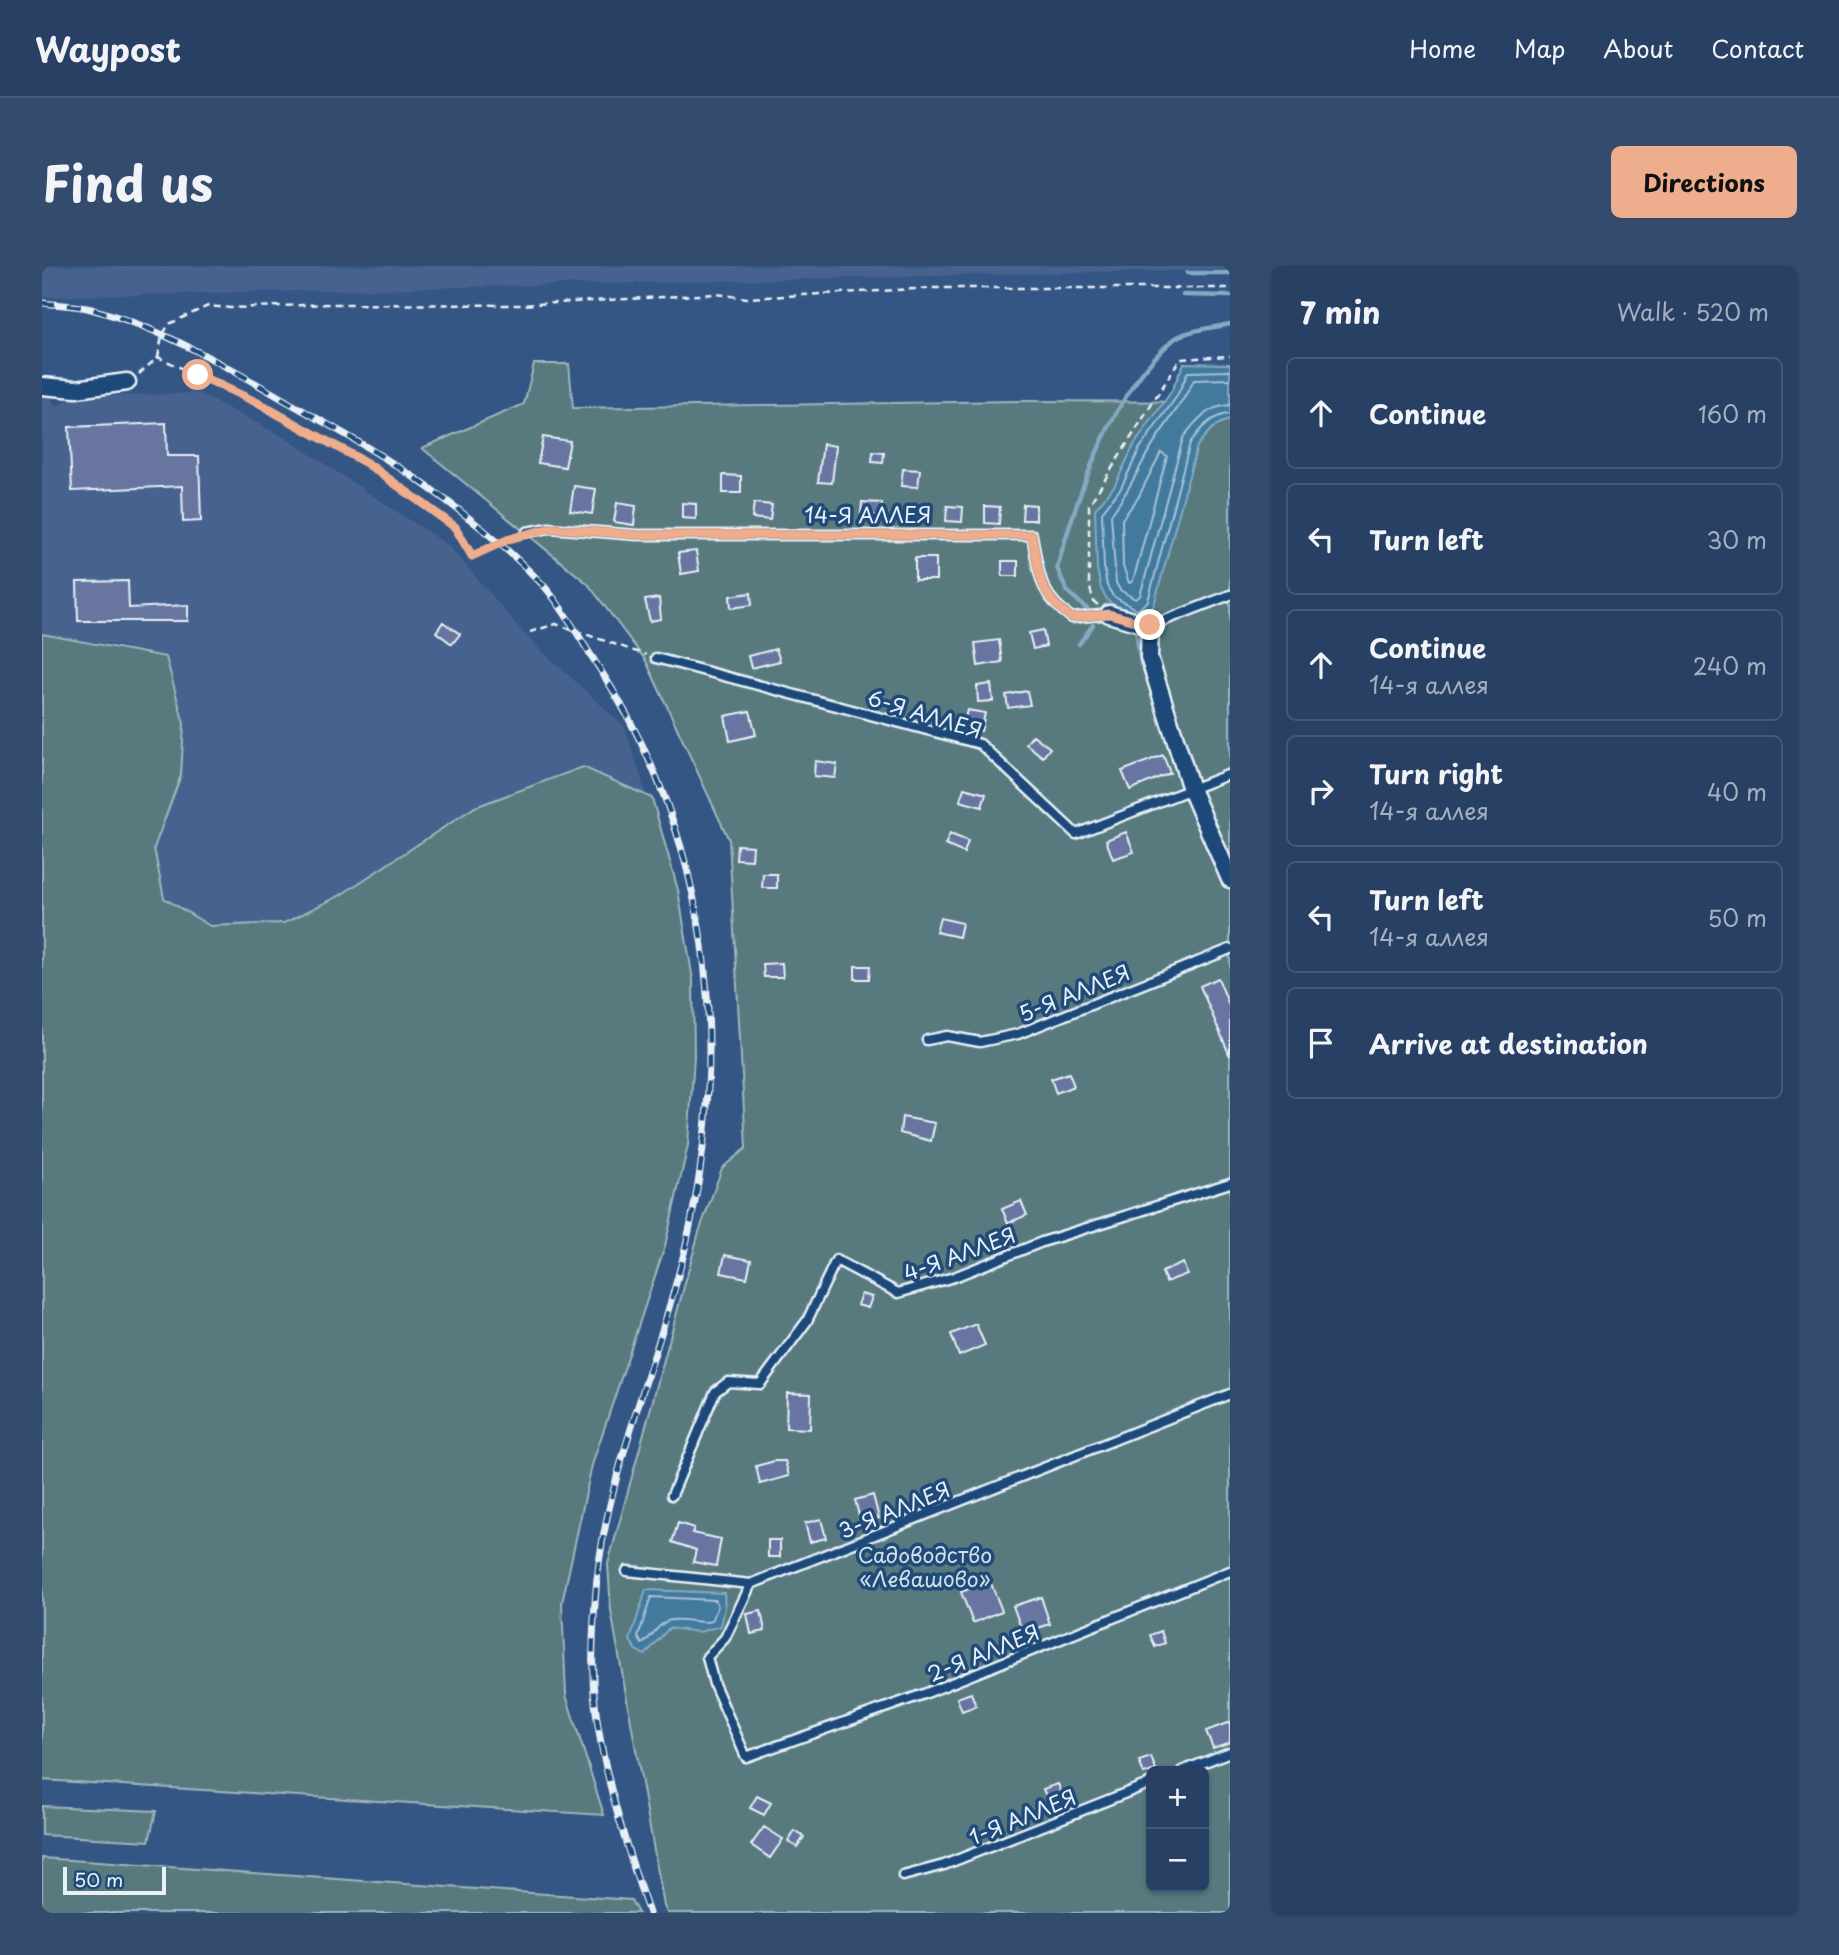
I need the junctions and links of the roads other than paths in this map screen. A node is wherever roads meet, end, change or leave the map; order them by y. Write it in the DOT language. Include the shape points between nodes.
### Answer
graph roads {
  1 [pos="127,382"];
  2 [pos="42,386"];
  3 [pos="527,532"];
  4 [pos="1230,595"];
  5 [pos="1109,614"];
  6 [pos="1150,625"];
  7 [pos="656,658"];
  8 [pos="1230,774"];
  9 [pos="1191,789"];
  10 [pos="1230,879"];
  11 [pos="1230,950"];
  12 [pos="927,1040"];
  13 [pos="1230,1183"];
  14 [pos="1230,1394"];
  15 [pos="671,1495"];
  16 [pos="627,1571"];
  17 [pos="1230,1571"];
  18 [pos="751,1584"];
  19 [pos="1230,1752"];
  20 [pos="1195,1766"];
  21 [pos="1146,1785"];
  22 [pos="903,1876"];
  1 -- 2 [label="street" via="76,389"];
  3 -- 5 [label="lane, 14-Я АЛЛЕЯ" via="550,528 637,535 1032,535 1040,583 1054,606 1072,618"];
  4 -- 6 [label="lane"];
  5 -- 6 [label="street, 14-Я АЛЛЕЯ"];
  6 -- 9 [label="street" via="1149,657"];
  7 -- 9 [label="lane, 6-Я АЛЛЕЯ" via="979,744 1076,834"];
  8 -- 9 [label="lane, 6-Я АЛЛЕЯ"];
  9 -- 10 [label="street"];
  11 -- 12 [label="lane, 5-Я АЛЛЕЯ" via="1018,1034 980,1042 947,1036"];
  13 -- 15 [label="lane, 4-Я АЛЛЕЯ" via="898,1293 836,1260 807,1321 760,1384 728,1382 715,1392"];
  14 -- 18 [label="lane, 3-Я АЛЛЕЯ"];
  16 -- 18 [label="lane"];
  17 -- 18 [label="lane, 2-Я АЛЛЕЯ" via="924,1694 746,1757 707,1657 724,1638"];
  19 -- 20 [label="lane"];
  21 -- 22 [label="lane, 1-Я АЛЛЕЯ" via="944,1866"];
}
